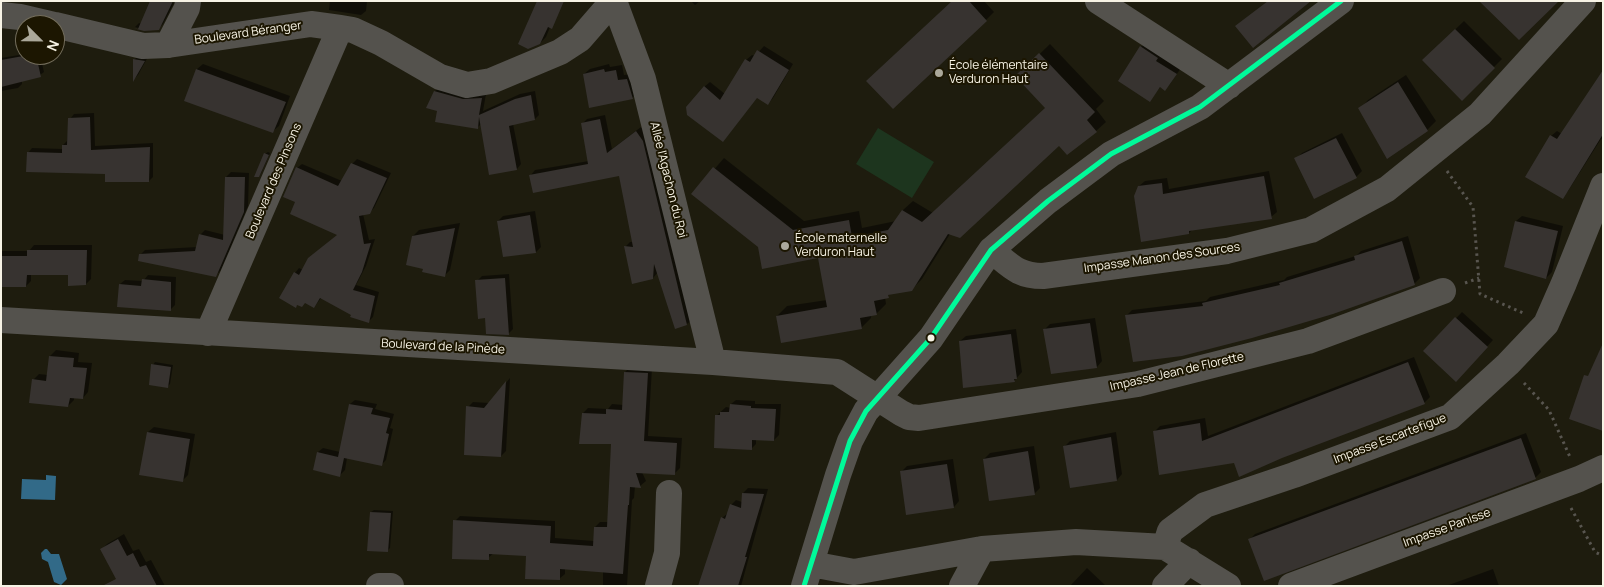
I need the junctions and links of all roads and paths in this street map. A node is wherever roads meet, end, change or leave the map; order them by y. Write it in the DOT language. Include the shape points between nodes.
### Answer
graph roads {
  1 [pos="188,1"];
  2 [pos="613,1"];
  3 [pos="1098,1"];
  4 [pos="1341,1"];
  5 [pos="1583,1"];
  6 [pos="1,15"];
  7 [pos="15,16"];
  8 [pos="65,27"];
  9 [pos="340,28"];
  10 [pos="168,45"];
  11 [pos="1229,86"];
  12 [pos="1433,152"];
  13 [pos="1603,186"];
  14 [pos="992,250"];
  15 [pos="1443,291"];
  16 [pos="1,320"];
  17 [pos="1546,324"];
  18 [pos="208,333"];
  19 [pos="713,362"];
  20 [pos="1508,364"];
  21 [pos="877,398"];
  22 [pos="1562,437"];
  23 [pos="1603,468"];
  24 [pos="1562,485"];
  25 [pos="669,492"];
  26 [pos="1165,547"];
  27 [pos="982,549"];
  28 [pos="1603,556"];
  29 [pos="1189,561"];
  30 [pos="807,575"];
  31 [pos="379,586"];
  32 [pos="391,586"];
  33 [pos="658,586"];
  34 [pos="962,586"];
  35 [pos="1165,586"];
  36 [pos="1228,586"];
  37 [pos="1291,586"];
  1 -- 10 [label="street"];
  2 -- 9 [label="street, Boulevard Béranger" via="580,39 560,52 491,81 467,85 440,77 380,43 353,30"];
  2 -- 19 [label="street, Allée l'Agachon du Roi" via="643,79"];
  3 -- 11 [label="street"];
  4 -- 11 [label="street"];
  5 -- 12 [label="street, Impasse Manon des Sources" via="1480,114"];
  6 -- 7 [label="street, Boulevard Béranger"];
  8 -- 10 [label="street, Boulevard Béranger" via="143,46"];
  9 -- 10 [label="street, Boulevard Béranger" via="311,24"];
  9 -- 18 [label="street, Boulevard des Pinsons"];
  11 -- 14 [label="street" via="1200,107 1110,154 1048,201"];
  12 -- 14 [label="street, Impasse Manon des Sources" via="1387,189 1311,230 1226,251 1036,276 1019,272"];
  12 -- 17 [label="path" via="1474,207 1480,294"];
  13 -- 17 [label="street, Impasse Escartefigue"];
  14 -- 21 [label="street" via="932,338"];
  15 -- 21 [label="street, Impasse Jean de Florette" via="1308,341 1138,384 919,418 909,417"];
  16 -- 18 [label="street, Boulevard de la Pinède"];
  17 -- 20 [label="street, Impasse Escartefigue"];
  18 -- 19 [label="street, Boulevard de la Pinède"];
  19 -- 21 [label="street, Boulevard de la Pinède" via="837,372"];
  20 -- 22 [label="path" via="1549,410"];
  20 -- 26 [label="street, Impasse Escartefigue" via="1450,417 1205,505 1170,531"];
  21 -- 30 [label="street" via="850,441"];
  23 -- 24 [label="street, Impasse Panisse"];
  24 -- 28 [label="path" via="1565,498 1595,552"];
  24 -- 37 [label="street, Impasse Panisse"];
  25 -- 33 [label="street" via="667,553"];
  26 -- 27 [label="street" via="1076,542"];
  26 -- 29 [label="street"];
  27 -- 30 [label="street" via="854,572"];
  27 -- 34 [label="street"];
  29 -- 35 [label="street"];
  29 -- 36 [label="street"];
  31 -- 32 [label="street"];
}
